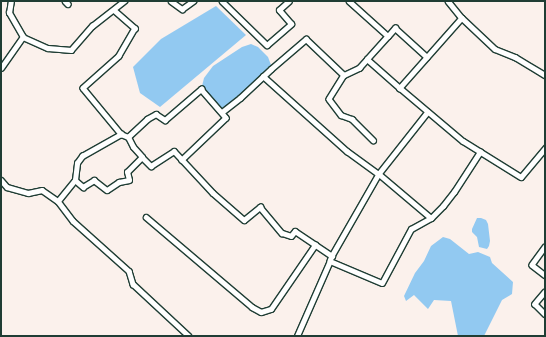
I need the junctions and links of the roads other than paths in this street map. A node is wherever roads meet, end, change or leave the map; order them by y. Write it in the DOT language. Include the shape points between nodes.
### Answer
graph roads {
  1 [pos="11,1"];
  2 [pos="124,1"];
  3 [pos="171,1"];
  4 [pos="193,1"];
  5 [pos="222,1"];
  6 [pos="289,1"];
  7 [pos="349,1"];
  8 [pos="448,1"];
  9 [pos="114,10"];
  10 [pos="462,18"];
  11 [pos="22,36"];
  12 [pos="388,36"];
  13 [pos="427,57"];
  14 [pos="366,59"];
  15 [pos="1,68"];
  16 [pos="545,74"];
  17 [pos="344,75"];
  18 [pos="263,76"];
  19 [pos="400,88"];
  20 [pos="222,112"];
  21 [pos="428,112"];
  22 [pos="120,134"];
  23 [pos="128,137"];
  24 [pos="373,140"];
  25 [pos="545,148"];
  26 [pos="480,152"];
  27 [pos="142,157"];
  28 [pos="182,160"];
  29 [pos="379,174"];
  30 [pos="1,180"];
  31 [pos="75,180"];
  32 [pos="58,201"];
  33 [pos="146,218"];
  34 [pos="431,218"];
  35 [pos="315,245"];
  36 [pos="545,247"];
  37 [pos="332,256"];
  38 [pos="330,261"];
  39 [pos="545,275"];
  40 [pos="545,292"];
  41 [pos="545,314"];
  42 [pos="188,336"];
  43 [pos="297,336"];
  1 -- 11 [label="street" via="9,13"];
  2 -- 9 [label="street"];
  3 -- 4 [label="street" via="182,9"];
  5 -- 6 [label="street" via="267,45 291,24 279,10"];
  7 -- 12 [label="street"];
  8 -- 10 [label="street"];
  9 -- 11 [label="street" via="92,26 71,50 48,48"];
  9 -- 22 [label="street" via="136,28 120,56 83,88"];
  10 -- 13 [label="street"];
  10 -- 16 [label="street" via="496,49"];
  11 -- 15 [label="street"];
  12 -- 13 [label="street" via="395,28"];
  12 -- 14 [label="street"];
  13 -- 19 [label="street"];
  14 -- 17 [label="street" via="359,68"];
  14 -- 19 [label="street"];
  17 -- 18 [label="street" via="306,39"];
  17 -- 24 [label="street" via="329,99 341,115 352,119"];
  18 -- 20 [label="street"];
  18 -- 29 [label="street" via="347,151"];
  19 -- 21 [label="street"];
  20 -- 23 [label="street" via="201,89 165,120 156,114"];
  20 -- 28 [label="street" via="226,118"];
  21 -- 26 [label="street"];
  21 -- 29 [label="street"];
  22 -- 23 [label="street"];
  22 -- 31 [label="street" via="82,156 77,163"];
  23 -- 27 [label="street"];
  25 -- 26 [label="street" via="520,177"];
  26 -- 34 [label="street" via="454,192"];
  27 -- 28 [label="street" via="151,166 174,151"];
  27 -- 31 [label="street" via="127,172 129,180 119,182 107,190 94,180 83,187"];
  28 -- 35 [label="street" via="213,193 244,220 260,207 282,233 291,236 295,231"];
  29 -- 34 [label="street"];
  29 -- 37 [label="street"];
  30 -- 32 [label="street" via="7,187 28,194 42,190"];
  31 -- 32 [label="street"];
  32 -- 42 [label="street" via="73,221 129,271 133,284"];
  33 -- 35 [label="street" via="261,312 270,309"];
  34 -- 38 [label="street" via="411,228 382,283"];
  35 -- 37 [label="street"];
  36 -- 39 [label="street" via="532,265"];
  37 -- 38 [label="street"];
  38 -- 43 [label="street"];
  40 -- 41 [label="street" via="535,304"];
}
